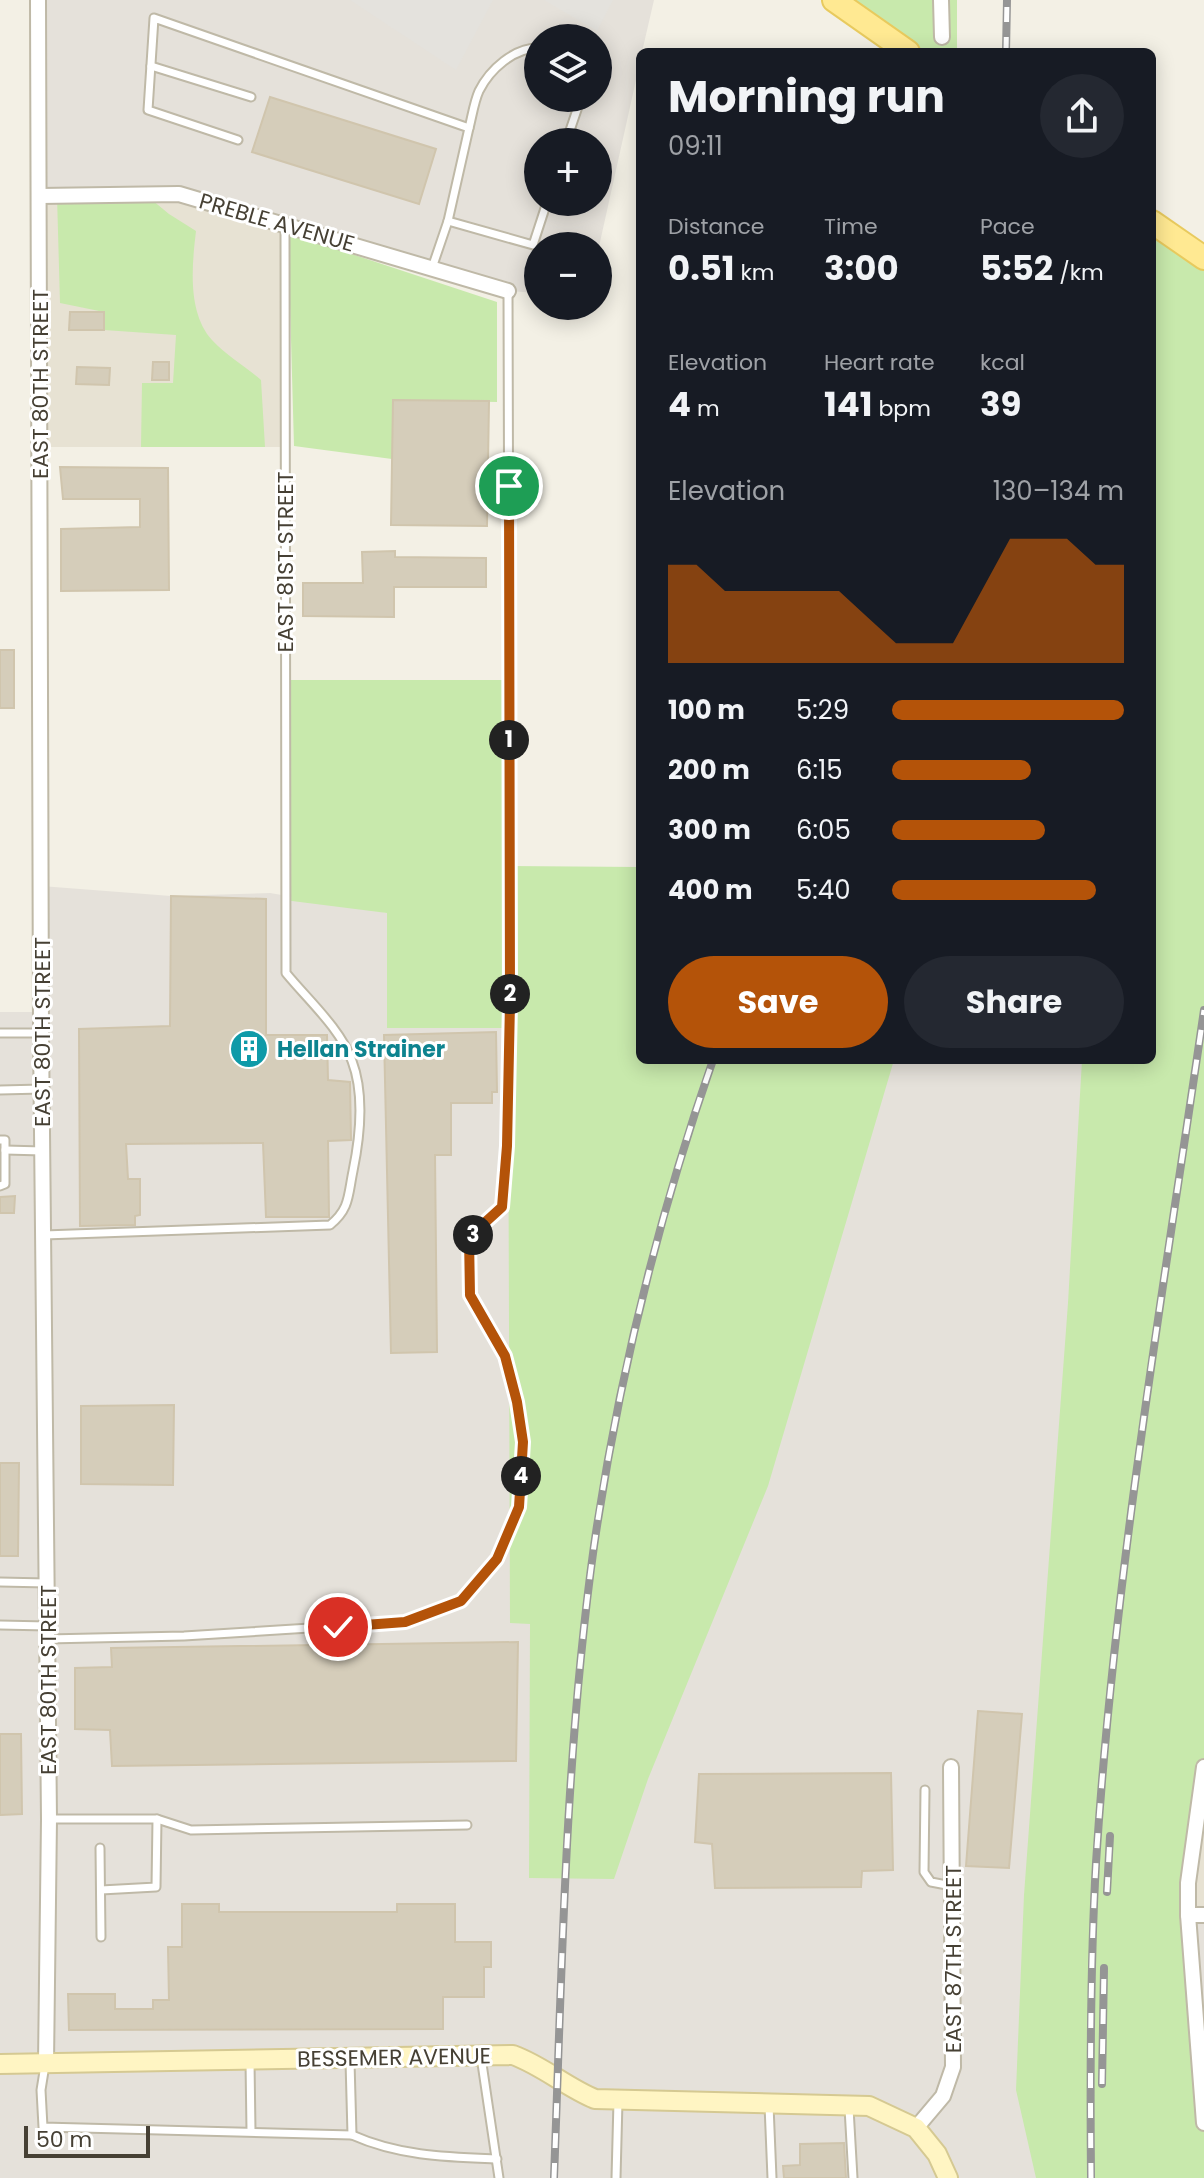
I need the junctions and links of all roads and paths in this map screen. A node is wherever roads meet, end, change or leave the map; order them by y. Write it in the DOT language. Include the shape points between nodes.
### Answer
graph roads {
  1 [pos="38,0"];
  2 [pos="834,0"];
  3 [pos="941,0"];
  4 [pos="942,37"];
  5 [pos="524,48"];
  6 [pos="902,48"];
  7 [pos="151,66"];
  8 [pos="251,97"];
  9 [pos="469,128"];
  10 [pos="238,140"];
  11 [pos="40,196"];
  12 [pos="542,216"];
  13 [pos="448,221"];
  14 [pos="285,224"];
  15 [pos="1156,225"];
  16 [pos="1204,258"];
  17 [pos="432,268"];
  18 [pos="508,291"];
  19 [pos="0,1033"];
  20 [pos="41,1033"];
  21 [pos="42,1089"];
  22 [pos="0,1090"];
  23 [pos="0,1140"];
  24 [pos="5,1150"];
  25 [pos="43,1151"];
  26 [pos="0,1186"];
  27 [pos="44,1235"];
  28 [pos="0,1582"];
  29 [pos="47,1583"];
  30 [pos="0,1625"];
  31 [pos="47,1632"];
  32 [pos="951,1767"];
  33 [pos="1204,1767"];
  34 [pos="925,1790"];
  35 [pos="49,1819"];
  36 [pos="157,1819"];
  37 [pos="467,1825"];
  38 [pos="100,1848"];
  39 [pos="952,1886"];
  40 [pos="101,1890"];
  41 [pos="1188,1915"];
  42 [pos="1204,1915"];
  43 [pos="101,1937"];
  44 [pos="481,2055"];
  45 [pos="349,2057"];
  46 [pos="250,2059"];
  47 [pos="46,2063"];
  48 [pos="0,2064"];
  49 [pos="618,2101"];
  50 [pos="769,2103"];
  51 [pos="849,2104"];
  52 [pos="1204,2123"];
  53 [pos="916,2128"];
  54 [pos="251,2131"];
  55 [pos="352,2135"];
  56 [pos="497,2159"];
  57 [pos="499,2178"];
  58 [pos="616,2178"];
  59 [pos="772,2178"];
  60 [pos="853,2178"];
  61 [pos="948,2178"];
  1 -- 11 [label="street, EAST 80TH STREET"];
  2 -- 6 [label="main road"];
  3 -- 4 [label="street"];
  5 -- 9 [label="lane" via="480,90"];
  7 -- 8 [label="lane"];
  7 -- 9 [label="lane" via="154,18"];
  7 -- 10 [label="lane" via="148,110"];
  9 -- 13 [label="lane"];
  11 -- 14 [label="street, PREBLE AVENUE" via="179,194"];
  11 -- 20 [label="street, EAST 80TH STREET"];
  12 -- 13 [label="lane" via="533,245"];
  13 -- 17 [label="lane"];
  14 -- 17 [label="street, PREBLE AVENUE"];
  14 -- 27 [label="lane, EAST 81ST STREET" via="286,973 331,1026 352,1061 360,1103 358,1147 344,1214 330,1225"];
  15 -- 16 [label="main road"];
  17 -- 18 [label="street, PREBLE AVENUE"];
  18 -- 31 [label="lane" via="507,1146 502,1207 469,1237 470,1295 505,1356 517,1402 523,1442 519,1507 497,1559 461,1601 405,1622 184,1636"];
  19 -- 20 [label="lane"];
  20 -- 21 [label="street, EAST 80TH STREET"];
  21 -- 22 [label="lane"];
  21 -- 25 [label="street, EAST 80TH STREET"];
  23 -- 24 [label="lane" via="5,1140"];
  24 -- 25 [label="lane"];
  24 -- 26 [label="lane" via="5,1184"];
  25 -- 27 [label="street, EAST 80TH STREET"];
  27 -- 29 [label="street, EAST 80TH STREET"];
  28 -- 29 [label="lane"];
  29 -- 31 [label="street, EAST 80TH STREET"];
  30 -- 31 [label="lane"];
  31 -- 35 [label="street, EAST 80TH STREET"];
  32 -- 39 [label="street, EAST 87TH STREET"];
  33 -- 41 [label="street"];
  34 -- 39 [label="lane" via="924,1872 931,1882"];
  35 -- 36 [label="lane"];
  35 -- 47 [label="street, EAST 80TH STREET"];
  36 -- 37 [label="lane" via="191,1830"];
  36 -- 40 [label="lane" via="156,1887"];
  38 -- 40 [label="lane"];
  39 -- 53 [label="street, EAST 87TH STREET" via="953,2067 943,2096"];
  40 -- 43 [label="lane"];
  41 -- 42 [label="street"];
  41 -- 52 [label="street"];
  44 -- 45 [label="street, BESSEMER AVENUE"];
  44 -- 49 [label="street, BESSEMER AVENUE" via="513,2055 580,2093"];
  44 -- 56 [label="lane"];
  45 -- 46 [label="street, BESSEMER AVENUE"];
  45 -- 55 [label="lane"];
  46 -- 47 [label="street, BESSEMER AVENUE"];
  46 -- 54 [label="lane"];
  47 -- 48 [label="street, BESSEMER AVENUE"];
  47 -- 54 [label="lane" via="43,2127"];
  49 -- 50 [label="street, BESSEMER AVENUE"];
  49 -- 58 [label="lane"];
  50 -- 51 [label="street, BESSEMER AVENUE"];
  50 -- 59 [label="lane"];
  51 -- 53 [label="street, BESSEMER AVENUE" via="887,2112"];
  51 -- 60 [label="lane"];
  53 -- 61 [label="street"];
  54 -- 55 [label="lane"];
  55 -- 56 [label="lane" via="421,2156"];
  56 -- 57 [label="lane"];
}
